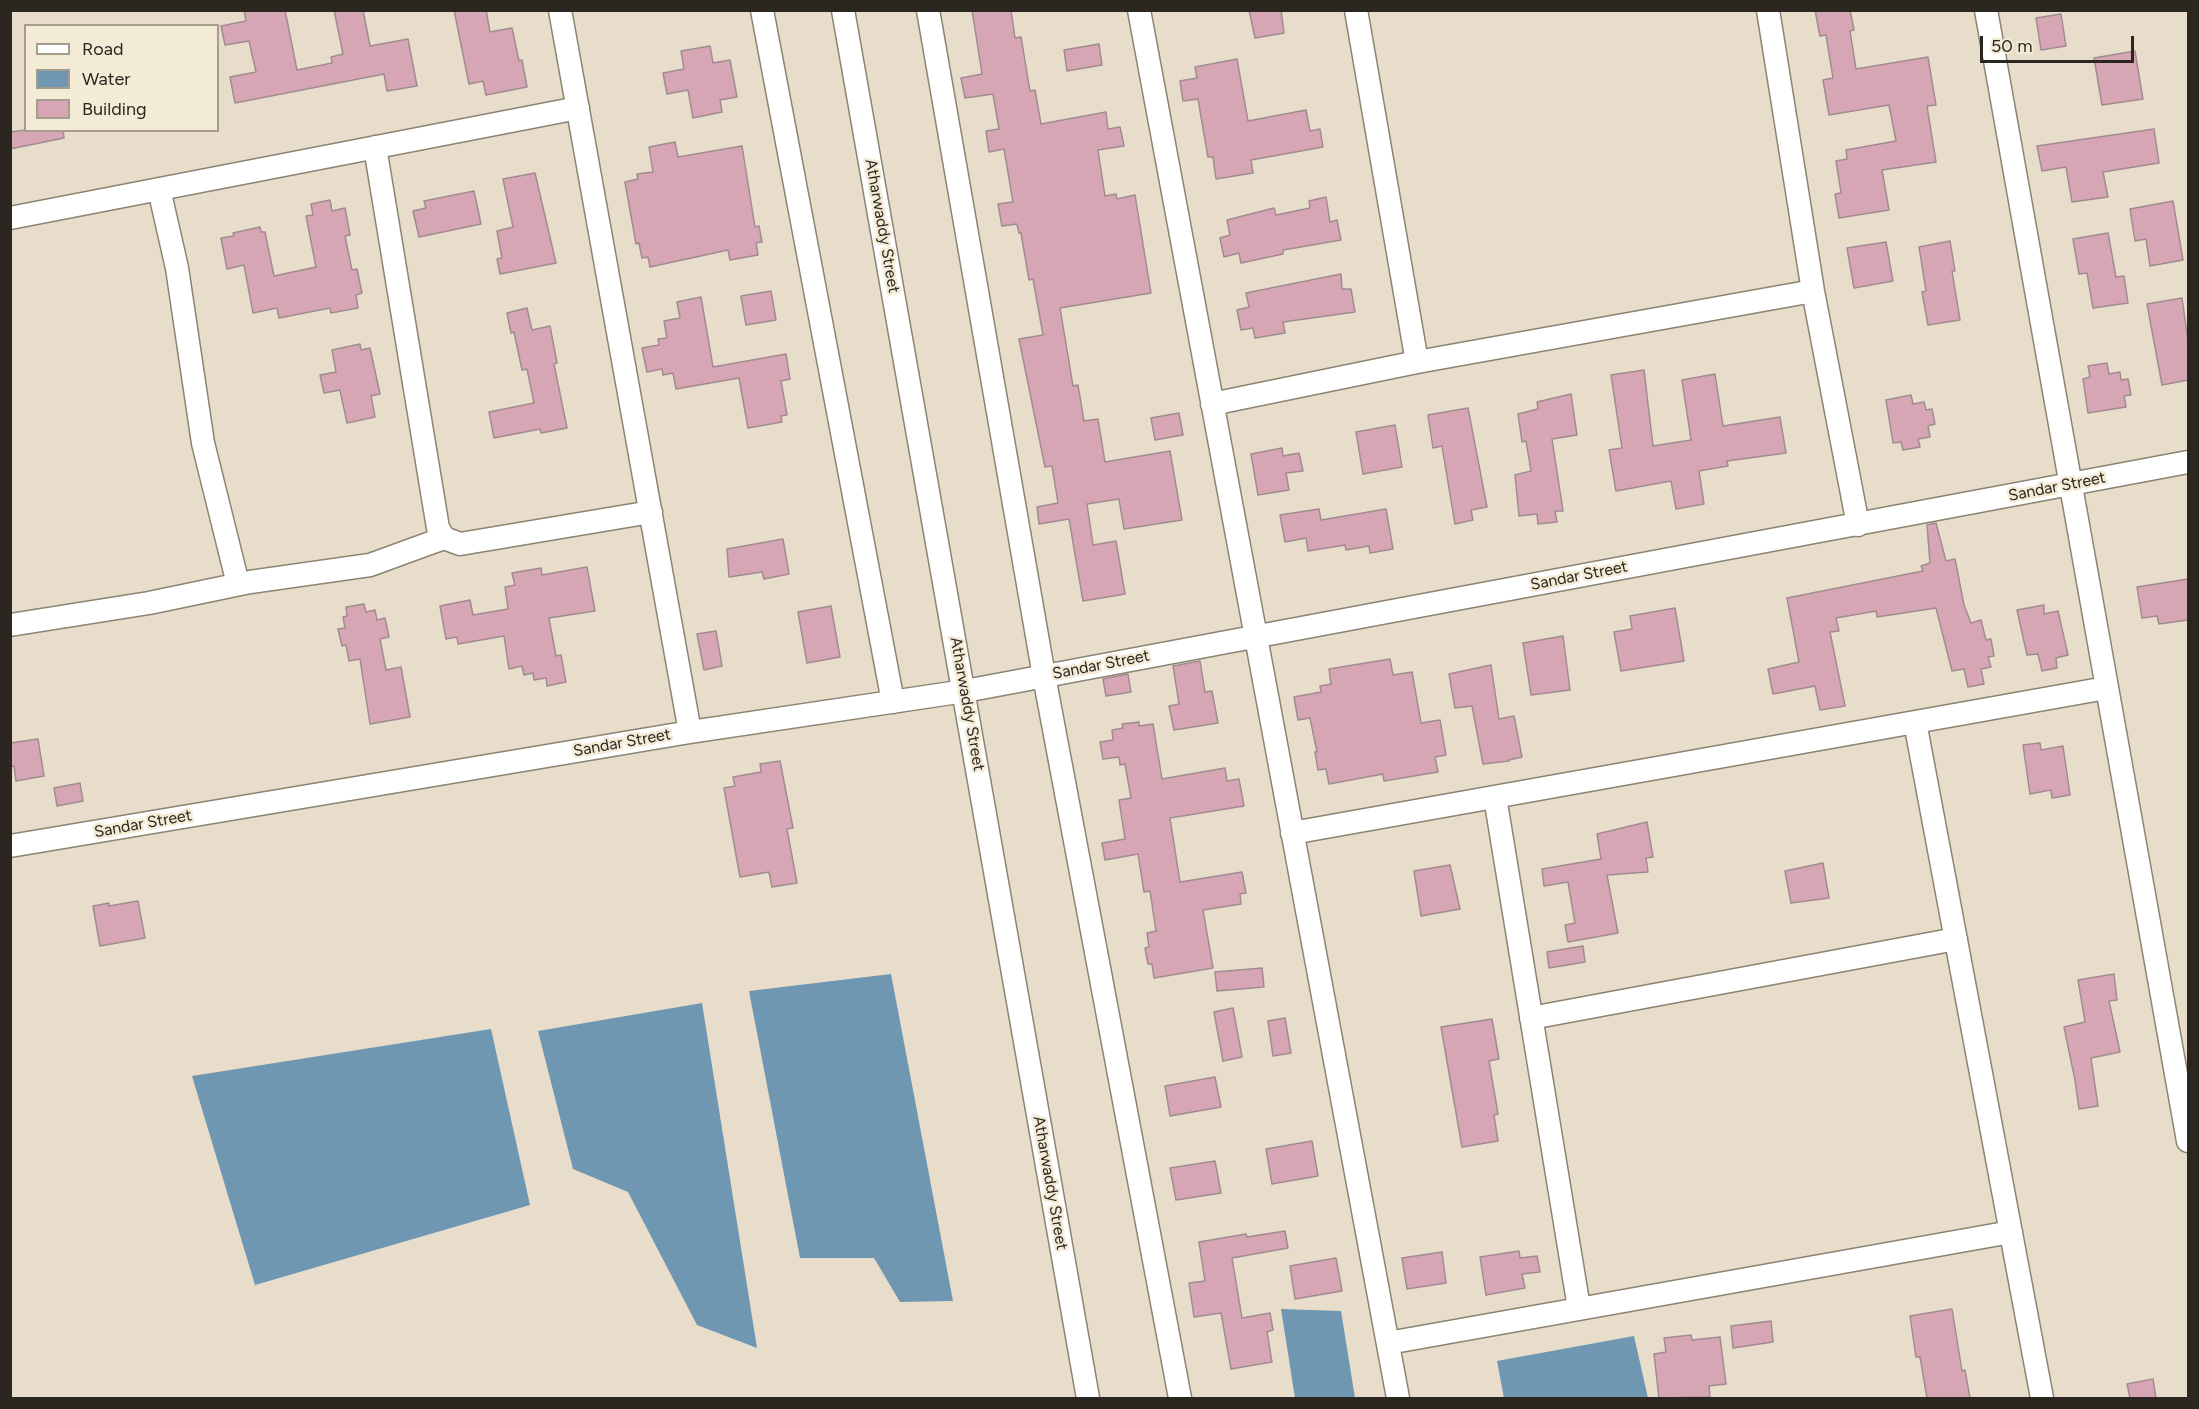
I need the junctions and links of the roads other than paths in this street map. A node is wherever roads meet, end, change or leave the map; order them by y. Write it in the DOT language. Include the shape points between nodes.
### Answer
graph roads {
  1 [pos="560,10"];
  2 [pos="762,10"];
  3 [pos="843,10"];
  4 [pos="928,10"];
  5 [pos="1140,10"];
  6 [pos="1356,10"];
  7 [pos="1768,10"];
  8 [pos="1986,10"];
  9 [pos="578,108"];
  10 [pos="375,147"];
  11 [pos="159,189"];
  12 [pos="10,218"];
  13 [pos="1813,291"];
  14 [pos="1416,362"];
  15 [pos="1212,404"];
  16 [pos="2188,462"];
  17 [pos="2070,485"];
  18 [pos="651,512"];
  19 [pos="1858,525"];
  20 [pos="444,538"];
  21 [pos="238,584"];
  22 [pos="10,625"];
  23 [pos="1256,636"];
  24 [pos="1044,676"];
  25 [pos="2106,688"];
  26 [pos="965,691"];
  27 [pos="893,702"];
  28 [pos="1915,722"];
  29 [pos="690,732"];
  30 [pos="1495,797"];
  31 [pos="1292,832"];
  32 [pos="10,846"];
  33 [pos="1956,939"];
  34 [pos="1531,1018"];
  35 [pos="2188,1142"];
  36 [pos="2011,1233"];
  37 [pos="1578,1308"];
  38 [pos="1388,1343"];
  39 [pos="1088,1398"];
  40 [pos="1180,1398"];
  41 [pos="1398,1398"];
  42 [pos="2042,1398"];
  1 -- 9 [label="street"];
  2 -- 27 [label="street"];
  3 -- 26 [label="street, Atharwaddy Street"];
  4 -- 24 [label="street"];
  5 -- 15 [label="street"];
  6 -- 14 [label="street"];
  7 -- 13 [label="street"];
  8 -- 17 [label="street"];
  9 -- 10 [label="street"];
  9 -- 18 [label="street"];
  10 -- 11 [label="street"];
  10 -- 20 [label="street" via="438,528"];
  11 -- 12 [label="street"];
  11 -- 21 [label="street" via="177,268 203,443"];
  13 -- 14 [label="street"];
  13 -- 19 [label="street"];
  14 -- 15 [label="street"];
  15 -- 23 [label="street"];
  16 -- 17 [label="street, Sandar Street"];
  17 -- 19 [label="street, Sandar Street"];
  17 -- 25 [label="street"];
  18 -- 20 [label="street" via="460,544"];
  18 -- 29 [label="street"];
  19 -- 23 [label="street, Sandar Street"];
  20 -- 21 [label="street" via="370,565"];
  21 -- 22 [label="street"];
  23 -- 24 [label="street, Sandar Street"];
  23 -- 31 [label="street"];
  24 -- 26 [label="street, Sandar Street"];
  24 -- 40 [label="street"];
  25 -- 28 [label="street"];
  25 -- 35 [label="street"];
  26 -- 27 [label="street, Sandar Street"];
  26 -- 39 [label="street, Atharwaddy Street"];
  27 -- 29 [label="street, Sandar Street"];
  28 -- 30 [label="street"];
  28 -- 33 [label="street"];
  29 -- 32 [label="street, Sandar Street"];
  30 -- 31 [label="street"];
  30 -- 34 [label="street"];
  31 -- 38 [label="street"];
  33 -- 34 [label="street"];
  33 -- 36 [label="street"];
  34 -- 37 [label="street"];
  36 -- 37 [label="street"];
  36 -- 42 [label="street"];
  37 -- 38 [label="street"];
  38 -- 41 [label="street"];
}
